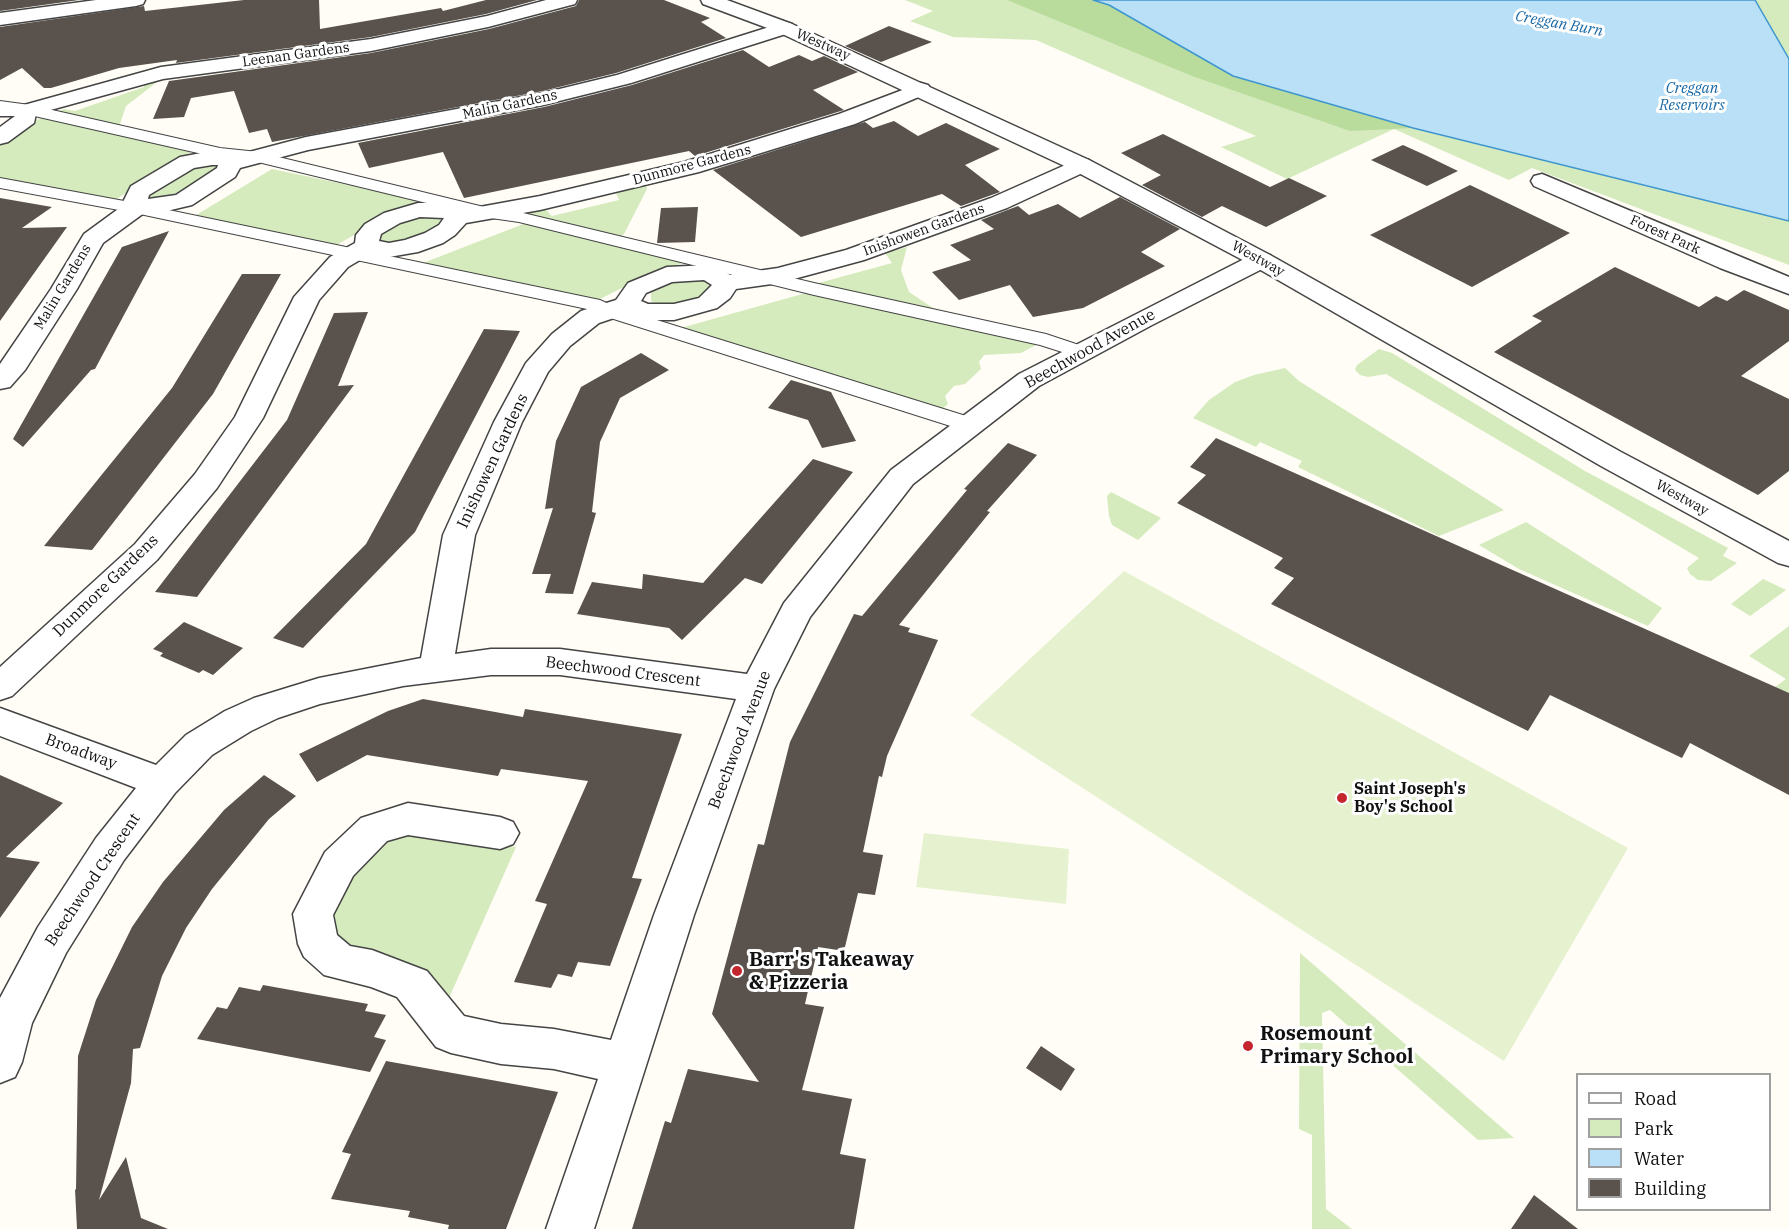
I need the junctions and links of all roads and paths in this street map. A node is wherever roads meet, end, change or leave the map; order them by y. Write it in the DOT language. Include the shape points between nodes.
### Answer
graph roads {
  1 [pos="136,0"];
  2 [pos="568,0"];
  3 [pos="710,0"];
  4 [pos="0,19"];
  5 [pos="785,28"];
  6 [pos="921,89"];
  7 [pos="0,108"];
  8 [pos="28,110"];
  9 [pos="0,137"];
  10 [pos="258,158"];
  11 [pos="230,164"];
  12 [pos="1081,165"];
  13 [pos="1542,181"];
  14 [pos="0,183"];
  15 [pos="137,207"];
  16 [pos="484,212"];
  17 [pos="456,218"];
  18 [pos="359,250"];
  19 [pos="1262,260"];
  20 [pos="767,277"];
  21 [pos="726,283"];
  22 [pos="1789,286"];
  23 [pos="618,308"];
  24 [pos="1081,352"];
  25 [pos="0,381"];
  26 [pos="971,425"];
  27 [pos="1789,555"];
  28 [pos="438,667"];
  29 [pos="0,687"];
  30 [pos="757,689"];
  31 [pos="0,722"];
  32 [pos="162,782"];
  33 [pos="500,833"];
  34 [pos="0,1062"];
  35 [pos="625,1064"];
  36 [pos="570,1229"];
  1 -- 4 [label="street"];
  2 -- 8 [label="street, Leenan Gardens" via="371,45 161,73"];
  3 -- 5 [label="street, Westway"];
  5 -- 6 [label="street, Westway"];
  5 -- 10 [label="street, Malin Gardens" via="624,79 543,99 306,144"];
  6 -- 12 [label="street, Westway"];
  6 -- 16 [label="street, Dunmore Gardens" via="847,119 691,167 540,203"];
  7 -- 8 [label="street, Leenan Gardens"];
  8 -- 9 [label="street" via="26,118"];
  8 -- 10 [label="street"];
  10 -- 11 [label="street, Malin Gardens"];
  10 -- 16 [label="street"];
  11 -- 15 [label="street" via="227,172 184,200 165,206"];
  11 -- 15 [label="street, Malin Gardens" via="212,158 188,162 139,191 135,198"];
  12 -- 19 [label="street, Westway"];
  12 -- 20 [label="street, Inishowen Gardens" via="999,203 929,229 855,255"];
  13 -- 22 [label="street, Forest Park"];
  14 -- 15 [label="street"];
  15 -- 18 [label="street"];
  15 -- 25 [label="street, Malin Gardens" via="93,239 58,299"];
  16 -- 17 [label="street, Dunmore Gardens"];
  16 -- 20 [label="street"];
  17 -- 18 [label="street" via="447,230 409,247"];
  17 -- 18 [label="street, Dunmore Gardens" via="453,213 440,210 418,210 392,218 373,229"];
  18 -- 23 [label="street"];
  18 -- 29 [label="street, Dunmore Gardens" via="339,262 308,297 249,418 206,480 146,552"];
  19 -- 24 [label="street, Beechwood Avenue"];
  19 -- 27 [label="street, Westway"];
  20 -- 21 [label="street, Inishowen Gardens"];
  20 -- 24 [label="street" via="1046,340"];
  21 -- 23 [label="street" via="708,303 674,312"];
  21 -- 23 [label="street, Inishowen Gardens" via="709,272 667,275 637,288"];
  23 -- 26 [label="street"];
  23 -- 28 [label="street, Inishowen Gardens" via="590,317 561,340 536,369 508,422 459,534"];
  24 -- 26 [label="street, Beechwood Avenue" via="1029,380"];
  26 -- 30 [label="street, Beechwood Avenue" via="902,477 796,610"];
  28 -- 30 [label="street, Beechwood Crescent" via="560,662"];
  28 -- 32 [label="street, Beechwood Crescent" via="319,691 266,708 199,745"];
  30 -- 35 [label="street, Beechwood Avenue" via="674,915"];
  31 -- 32 [label="street, Broadway"];
  32 -- 34 [label="street, Beechwood Crescent" via="110,849 51,940 11,1020"];
  33 -- 35 [label="street" via="408,819 374,829 339,864 314,914 318,944 339,962 412,984 451,1033"];
  35 -- 36 [label="street, Beechwood Avenue"];
}
